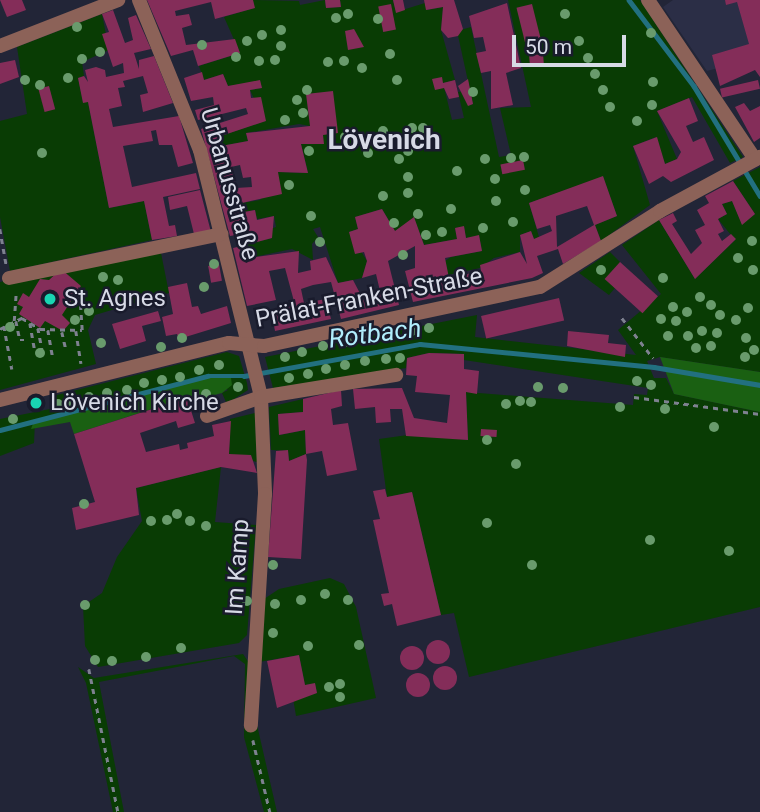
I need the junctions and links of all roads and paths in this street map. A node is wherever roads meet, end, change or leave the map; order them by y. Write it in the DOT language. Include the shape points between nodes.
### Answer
graph roads {
  1 [pos="118,0"];
  2 [pos="139,0"];
  3 [pos="648,0"];
  4 [pos="0,46"];
  5 [pos="750,162"];
  6 [pos="0,229"];
  7 [pos="221,234"];
  8 [pos="14,281"];
  9 [pos="75,295"];
  10 [pos="622,318"];
  11 [pos="15,321"];
  12 [pos="30,323"];
  13 [pos="4,326"];
  14 [pos="38,328"];
  15 [pos="0,330"];
  16 [pos="48,330"];
  17 [pos="76,331"];
  18 [pos="62,332"];
  19 [pos="24,340"];
  20 [pos="248,344"];
  21 [pos="42,349"];
  22 [pos="66,350"];
  23 [pos="35,351"];
  24 [pos="53,358"];
  25 [pos="653,358"];
  26 [pos="83,364"];
  27 [pos="12,369"];
  28 [pos="397,375"];
  29 [pos="634,397"];
  30 [pos="0,400"];
  31 [pos="261,403"];
  32 [pos="760,414"];
  33 [pos="207,416"];
  34 [pos="89,669"];
  35 [pos="251,726"];
  36 [pos="118,812"];
  37 [pos="270,812"];
  1 -- 4 [label="street"];
  2 -- 7 [label="street, Urbanusstraße" via="194,131"];
  3 -- 5 [label="street"];
  5 -- 20 [label="street, Prälat-Franken-Straße" via="540,287 264,346"];
  6 -- 8 [label="path"];
  7 -- 8 [label="street"];
  7 -- 20 [label="street, Urbanusstraße"];
  8 -- 11 [label="path"];
  9 -- 17 [label="path" via="80,298 82,330"];
  10 -- 25 [label="path"];
  11 -- 12 [label="path"];
  11 -- 13 [label="path"];
  11 -- 19 [label="path" via="20,341"];
  12 -- 14 [label="path"];
  12 -- 23 [label="path"];
  13 -- 15 [label="path"];
  13 -- 27 [label="path"];
  14 -- 16 [label="path"];
  14 -- 21 [label="path"];
  16 -- 18 [label="path"];
  16 -- 24 [label="path"];
  17 -- 18 [label="path"];
  17 -- 26 [label="path"];
  18 -- 22 [label="path"];
  20 -- 30 [label="street, Prälat-Franken-Straße" via="229,343"];
  20 -- 31 [label="street, Prälat-Franken-Straße"];
  28 -- 31 [label="street"];
  29 -- 32 [label="path"];
  31 -- 33 [label="street"];
  31 -- 35 [label="street, Im Kamp" via="265,494"];
  34 -- 36 [label="path"];
  35 -- 37 [label="path"];
}
